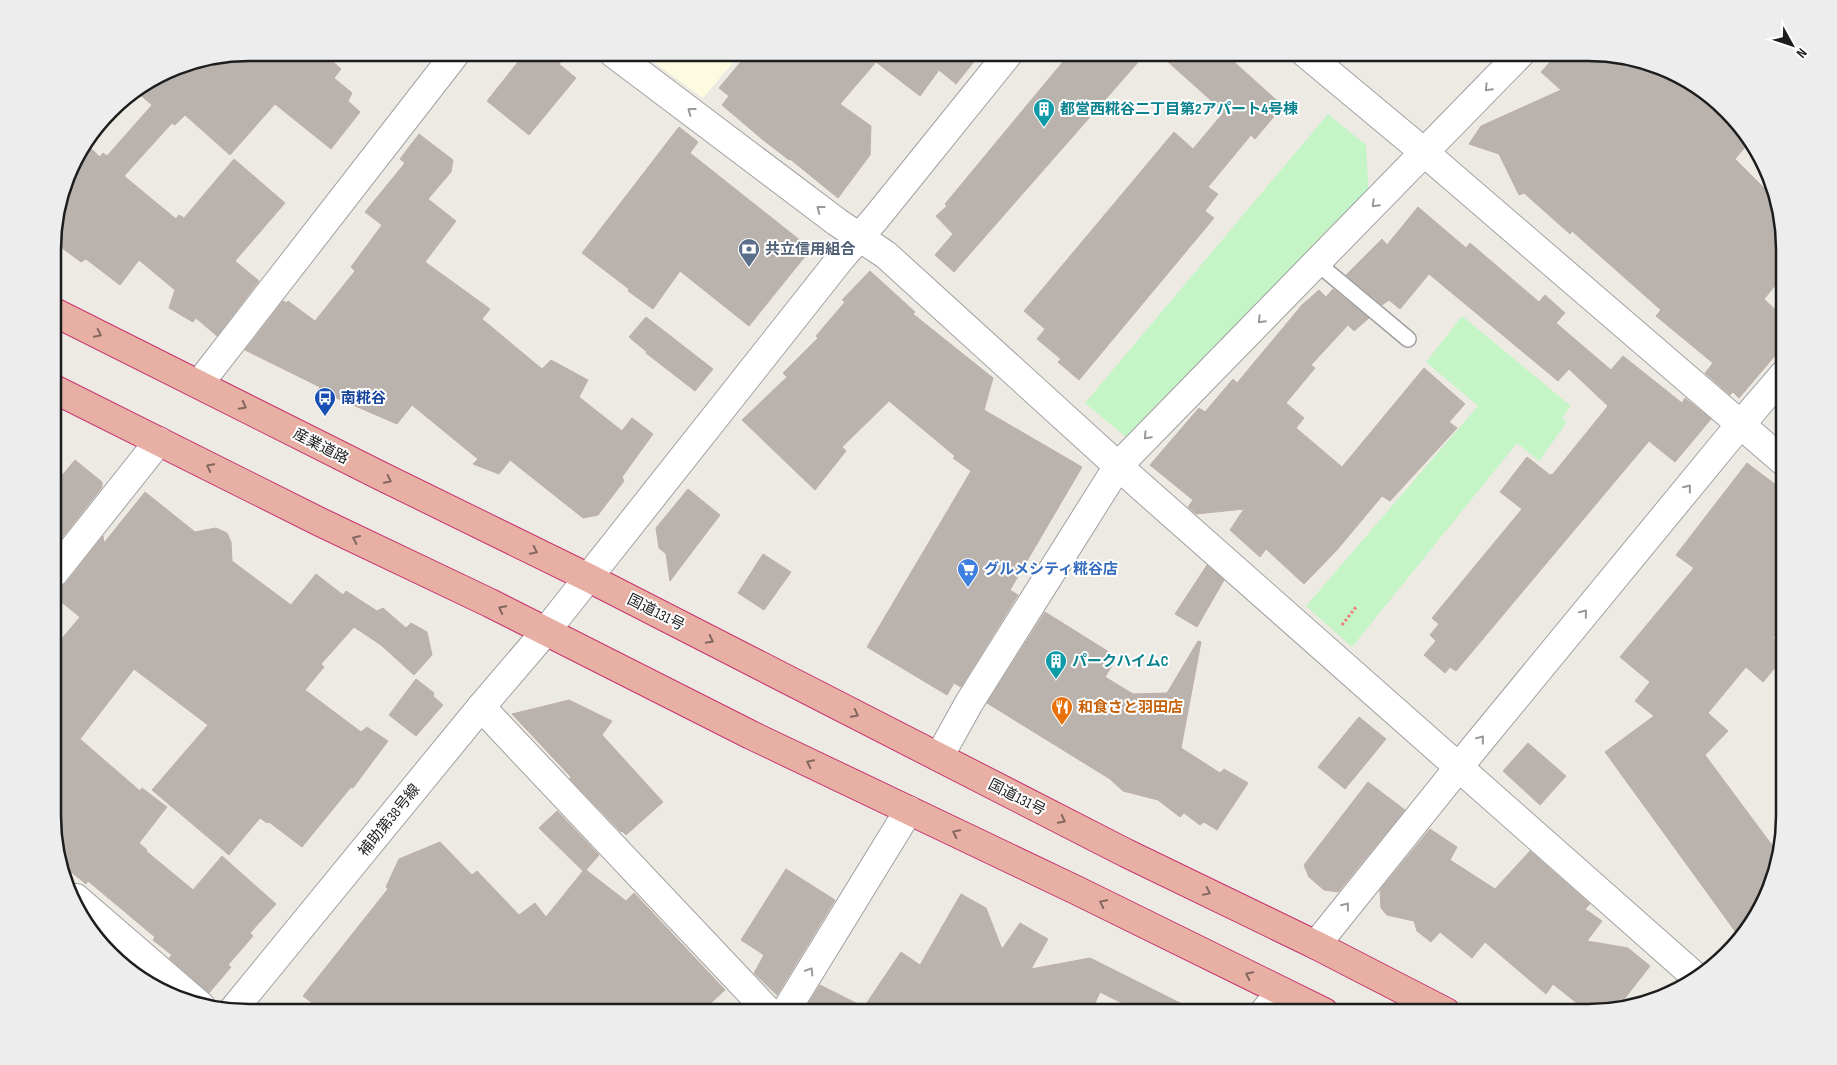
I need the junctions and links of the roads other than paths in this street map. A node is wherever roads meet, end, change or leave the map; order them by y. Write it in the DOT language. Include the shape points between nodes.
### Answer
graph roads {
  1 [pos="449,61"];
  2 [pos="625,61"];
  3 [pos="1002,61"];
  4 [pos="1316,61"];
  5 [pos="1512,61"];
  6 [pos="1425,153"];
  7 [pos="860,237"];
  8 [pos="1317,263"];
  9 [pos="61,315"];
  10 [pos="1408,339"];
  11 [pos="1776,383"];
  12 [pos="199,384"];
  13 [pos="61,392"];
  14 [pos="1740,425"];
  15 [pos="160,441"];
  16 [pos="1776,455"];
  17 [pos="1118,466"];
  18 [pos="61,564"];
  19 [pos="589,578"];
  20 [pos="546,631"];
  21 [pos="481,707"];
  22 [pos="939,757"];
  23 [pos="1458,768"];
  24 [pos="909,810"];
  25 [pos="84,905"];
  26 [pos="1316,945"];
  27 [pos="1691,973"];
  28 [pos="1281,991"];
  29 [pos="185,992"];
  30 [pos="239,1003"];
  31 [pos="761,1004"];
  32 [pos="790,1004"];
  33 [pos="1270,1004"];
  34 [pos="1308,1004"];
  35 [pos="1430,1004"];
  1 -- 12 [label="street"];
  7 -- 2 [label="street, one-way"];
  3 -- 7 [label="street, 補助第38号線"];
  4 -- 6 [label="street"];
  5 -- 6 [label="street, one-way"];
  6 -- 8 [label="street, one-way"];
  6 -- 14 [label="street"];
  7 -- 17 [label="street" via="886,255"];
  7 -- 19 [label="street, 補助第38号線"];
  8 -- 10 [label="lane"];
  8 -- 17 [label="street, one-way"];
  9 -- 12 [label="highway, 産業道路, one-way"];
  11 -- 14 [label="street"];
  12 -- 19 [label="highway, 産業道路, one-way"];
  13 -- 15 [label="highway"];
  14 -- 16 [label="street"];
  23 -- 14 [label="street, one-way"];
  15 -- 18 [label="street"];
  20 -- 15 [label="highway, one-way"];
  17 -- 22 [label="street" via="969,703"];
  17 -- 23 [label="street"];
  19 -- 20 [label="street, 補助第38号線"];
  19 -- 22 [label="highway, 国道131号, one-way"];
  20 -- 21 [label="street, 補助第38号線"];
  24 -- 20 [label="highway, one-way" via="751,735"];
  21 -- 30 [label="street, 補助第38号線"];
  21 -- 31 [label="street"];
  22 -- 26 [label="highway, 国道131号, one-way"];
  26 -- 23 [label="street, one-way"];
  23 -- 27 [label="street"];
  28 -- 24 [label="highway, one-way"];
  32 -- 24 [label="street, one-way"];
  25 -- 29 [label="street"];
  26 -- 35 [label="highway, 国道131号"];
  28 -- 33 [label="street"];
  28 -- 34 [label="highway"];
}
